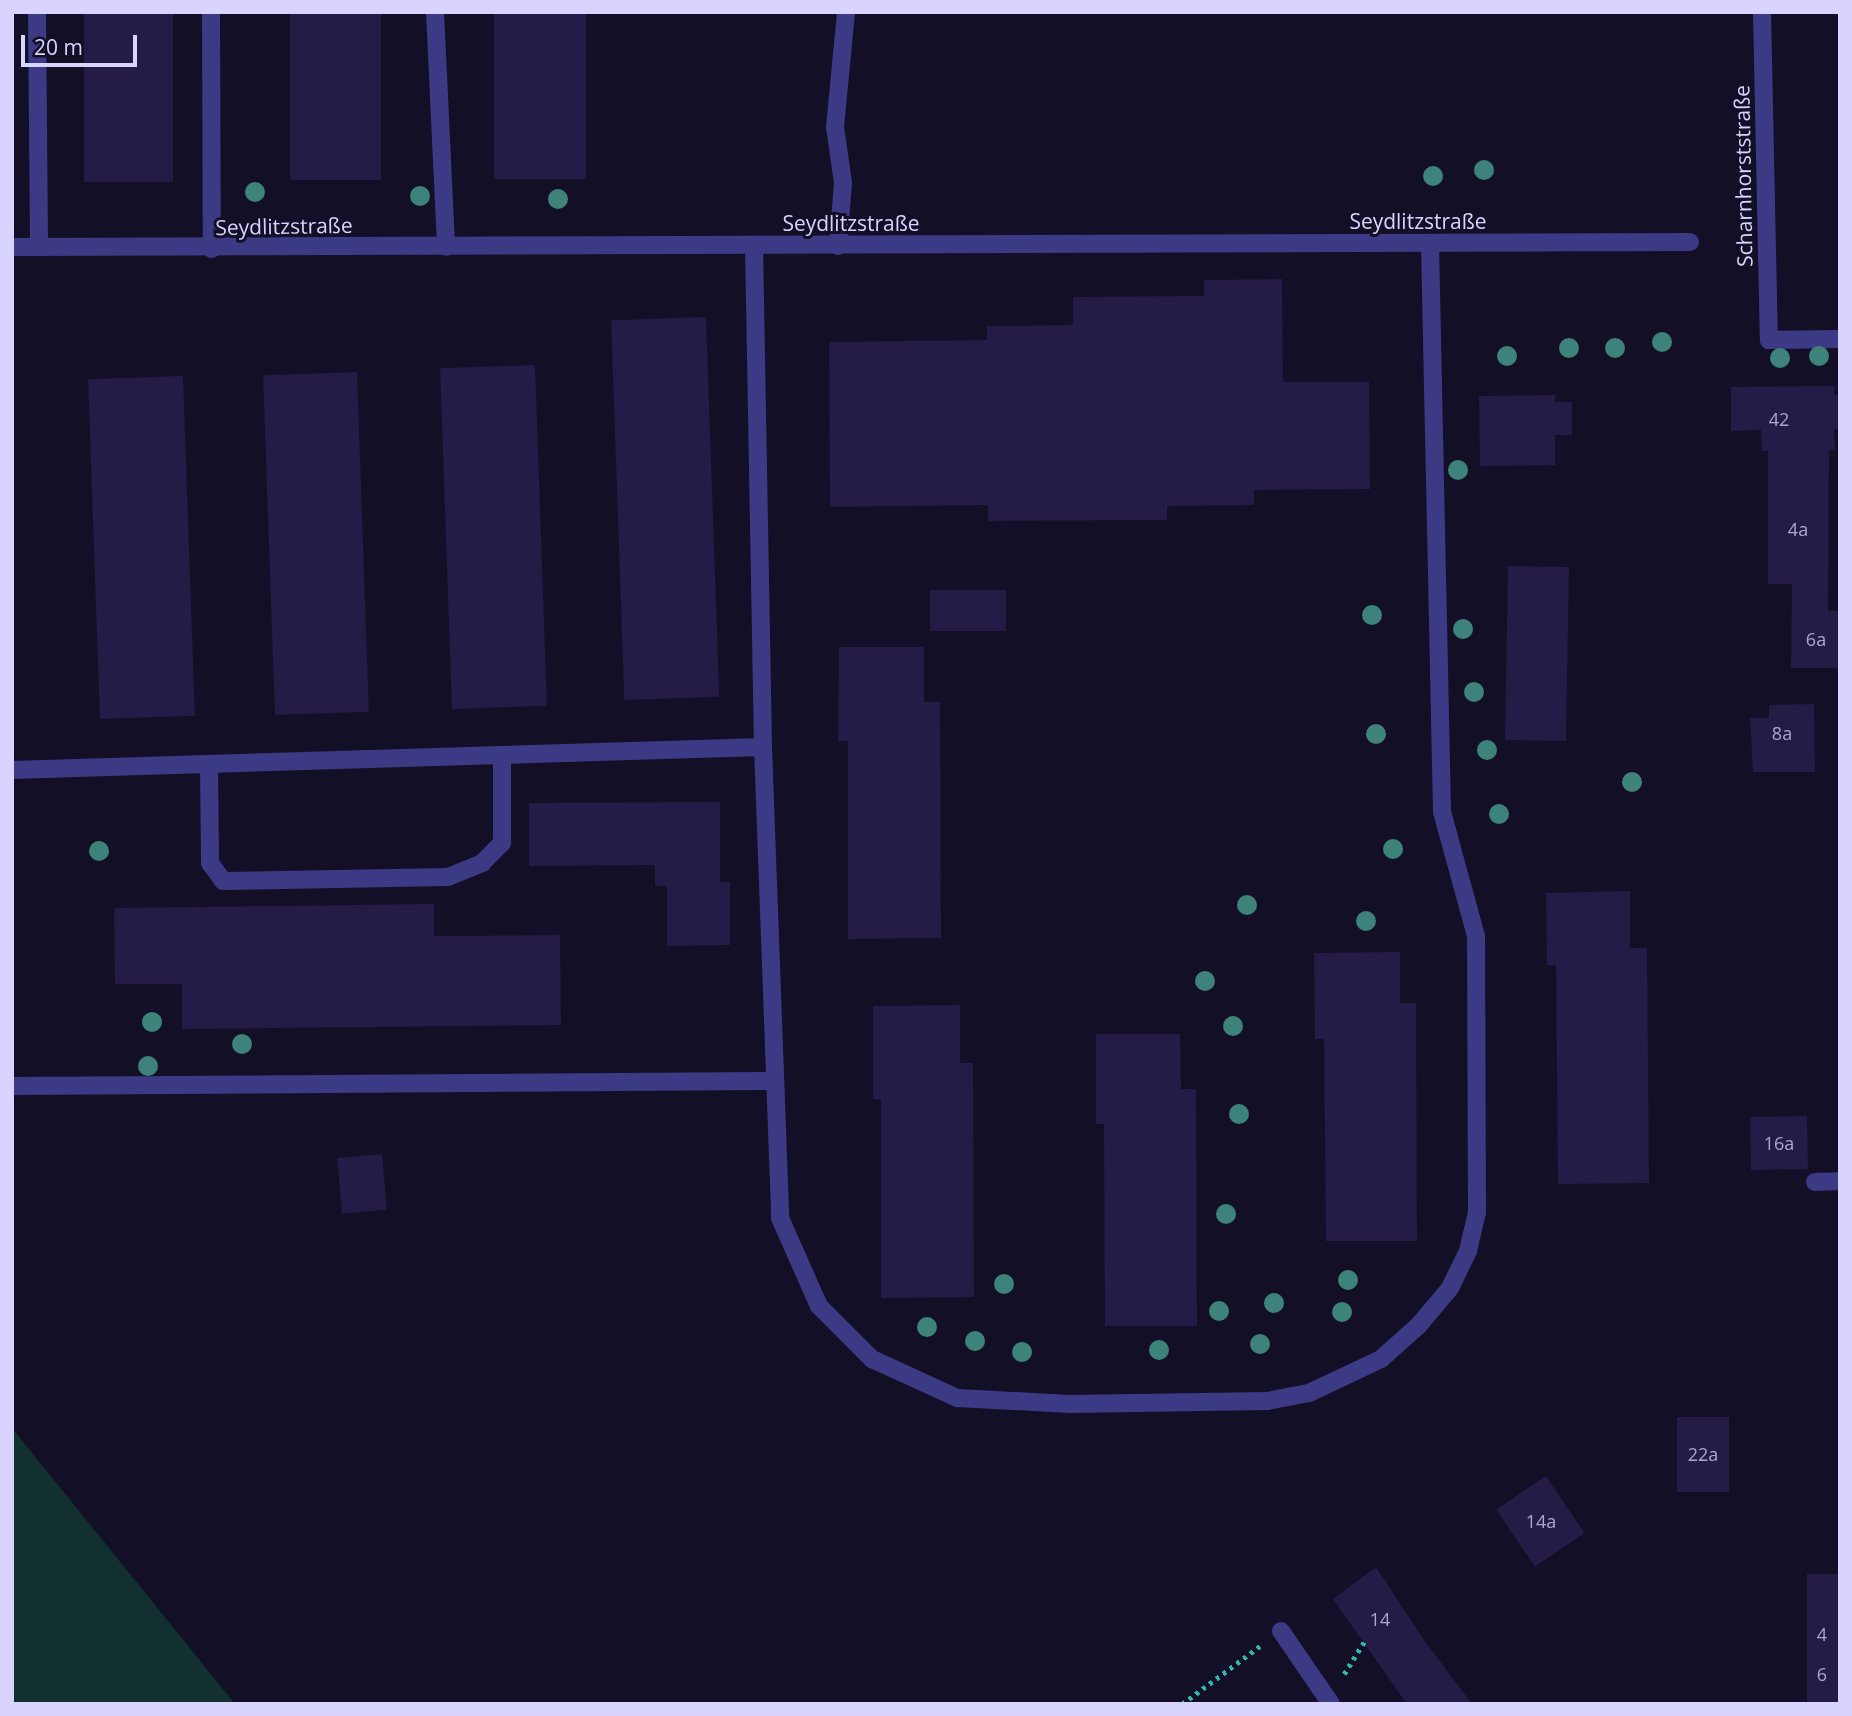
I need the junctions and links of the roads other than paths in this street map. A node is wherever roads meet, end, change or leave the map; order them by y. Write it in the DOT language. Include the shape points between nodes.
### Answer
graph roads {
  1 [pos="37,12"];
  2 [pos="211,12"];
  3 [pos="435,12"];
  4 [pos="846,12"];
  5 [pos="1762,12"];
  6 [pos="1690,242"];
  7 [pos="1430,244"];
  8 [pos="754,246"];
  9 [pos="838,246"];
  10 [pos="12,247"];
  11 [pos="39,247"];
  12 [pos="446,247"];
  13 [pos="212,249"];
  14 [pos="1840,339"];
  15 [pos="763,747"];
  16 [pos="502,755"];
  17 [pos="209,764"];
  18 [pos="12,770"];
  19 [pos="773,1081"];
  20 [pos="12,1086"];
  21 [pos="1840,1181"];
  22 [pos="1815,1182"];
  23 [pos="1281,1631"];
  24 [pos="1331,1704"];
  1 -- 11 [label="street"];
  2 -- 13 [label="street"];
  3 -- 12 [label="street"];
  4 -- 9 [label="street" via="835,127 843,183"];
  5 -- 14 [label="street, Scharnhorststraße" via="1769,340"];
  6 -- 7 [label="street, Seydlitzstraße"];
  7 -- 9 [label="street, Seydlitzstraße"];
  7 -- 19 [label="street" via="1442,812 1476,936 1477,1213 1468,1251 1450,1288 1381,1359 1309,1393 1254,1402 1070,1404 957,1398 872,1359 820,1306 780,1218"];
  8 -- 9 [label="street, Seydlitzstraße"];
  8 -- 12 [label="street, Seydlitzstraße"];
  8 -- 15 [label="street"];
  10 -- 11 [label="street, Seydlitzstraße"];
  11 -- 13 [label="street, Seydlitzstraße"];
  12 -- 13 [label="street, Seydlitzstraße"];
  15 -- 16 [label="street"];
  15 -- 19 [label="street"];
  16 -- 17 [label="street"];
  16 -- 17 [label="street" via="502,843 482,863 448,877 223,881 210,863"];
  17 -- 18 [label="street"];
  19 -- 20 [label="street"];
  21 -- 22 [label="street"];
  23 -- 24 [label="street"];
}
